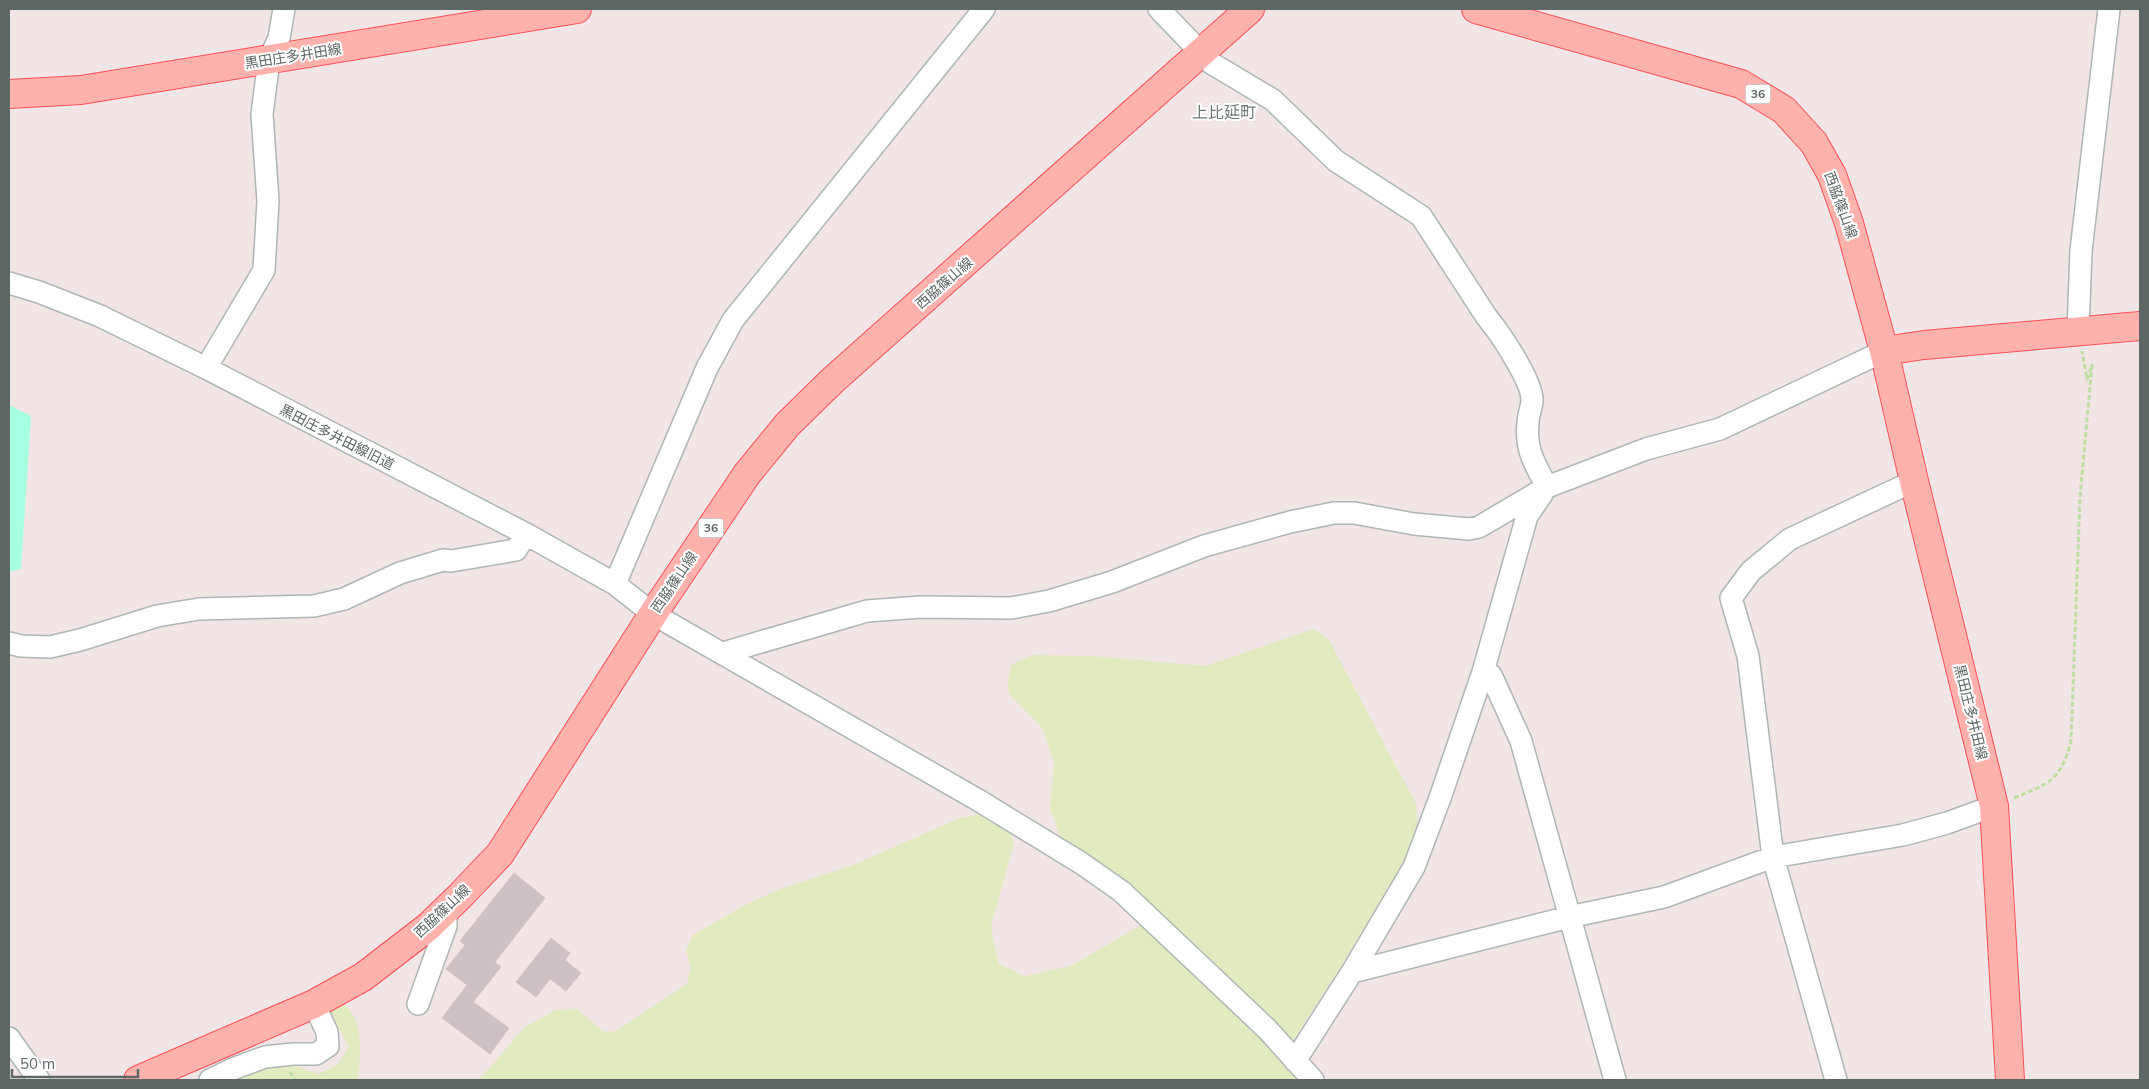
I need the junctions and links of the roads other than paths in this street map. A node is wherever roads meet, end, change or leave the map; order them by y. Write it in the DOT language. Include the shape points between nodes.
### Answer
graph roads {
  1 [pos="284,9"];
  2 [pos="577,9"];
  3 [pos="984,9"];
  4 [pos="1159,9"];
  5 [pos="1250,9"];
  6 [pos="1476,9"];
  7 [pos="2109,9"];
  8 [pos="1507,13"];
  9 [pos="1200,53"];
  10 [pos="269,60"];
  11 [pos="9,94"];
  12 [pos="9,283"];
  13 [pos="2140,326"];
  14 [pos="2078,330"];
  15 [pos="1884,351"];
  16 [pos="206,368"];
  17 [pos="1914,481"];
  18 [pos="1547,488"];
  19 [pos="526,534"];
  20 [pos="615,584"];
  21 [pos="653,614"];
  22 [pos="9,643"];
  23 [pos="723,653"];
  24 [pos="1483,672"];
  25 [pos="1994,806"];
  26 [pos="1773,857"];
  27 [pos="446,910"];
  28 [pos="1569,917"];
  29 [pos="1352,972"];
  30 [pos="314,1004"];
  31 [pos="418,1004"];
  32 [pos="9,1038"];
  33 [pos="1295,1061"];
  34 [pos="39,1080"];
  35 [pos="138,1080"];
  36 [pos="210,1080"];
  37 [pos="1313,1080"];
  38 [pos="1615,1080"];
  39 [pos="1836,1080"];
  40 [pos="2010,1080"];
  1 -- 10 [label="street" via="279,38"];
  2 -- 10 [label="main road, 黒田庄多井田線"];
  3 -- 20 [label="street" via="733,320 707,368"];
  4 -- 9 [label="street"];
  5 -- 9 [label="main road, 西脇篠山線 / 36"];
  6 -- 8 [label="main road, 西脇篠山線 / 36"];
  7 -- 14 [label="street" via="2081,251"];
  8 -- 15 [label="main road, 西脇篠山線 / 36" via="1741,84 1784,110 1814,143 1832,175 1850,223"];
  9 -- 18 [label="street" via="1273,100 1336,161 1421,216 1521,368 1532,398 1527,424 1529,454"];
  9 -- 21 [label="main road, 西脇篠山線 / 36" via="833,380 787,425 747,474"];
  10 -- 11 [label="main road, 黒田庄多井田線" via="81,90"];
  10 -- 16 [label="street" via="262,114 268,201 264,270"];
  12 -- 16 [label="street, 黒田庄多井田線旧道" via="100,316"];
  13 -- 14 [label="main road"];
  14 -- 15 [label="main road" via="1924,344"];
  15 -- 17 [label="main road, 黒田庄多井田線"];
  15 -- 18 [label="street" via="1720,429 1646,449"];
  16 -- 19 [label="street, 黒田庄多井田線旧道"];
  17 -- 25 [label="main road, 黒田庄多井田線"];
  17 -- 26 [label="street" via="1790,539 1751,571 1731,598 1748,656"];
  18 -- 23 [label="street" via="1479,527 1469,529 1354,513 1334,514 1290,522 1204,546 1112,582 1049,601 1011,608 921,607 867,611"];
  18 -- 24 [label="street" via="1527,516"];
  19 -- 20 [label="street, 黒田庄多井田線旧道"];
  19 -- 22 [label="street" via="516,550 444,560 314,606 198,609 157,616 50,646"];
  20 -- 21 [label="street, 黒田庄多井田線旧道"];
  21 -- 23 [label="street, 黒田庄多井田線旧道"];
  21 -- 27 [label="main road, 西脇篠山線 / 36" via="500,854"];
  23 -- 33 [label="street, 黒田庄多井田線旧道" via="978,800 1121,891 1267,1029"];
  24 -- 28 [label="street" via="1491,675 1521,741"];
  24 -- 29 [label="street" via="1414,867"];
  25 -- 26 [label="street" via="1903,835"];
  25 -- 40 [label="main road, 黒田庄多井田線"];
  26 -- 28 [label="street" via="1664,897"];
  26 -- 39 [label="street"];
  27 -- 30 [label="main road, 西脇篠山線 / 36" via="363,977"];
  27 -- 31 [label="street" via="446,926"];
  28 -- 29 [label="street"];
  28 -- 38 [label="street"];
  29 -- 33 [label="street"];
  30 -- 35 [label="main road, 西脇篠山線 / 36"];
  30 -- 36 [label="street" via="327,1032 328,1046 316,1054 265,1057"];
  32 -- 34 [label="street"];
  33 -- 37 [label="street, 黒田庄多井田線旧道"];
}
